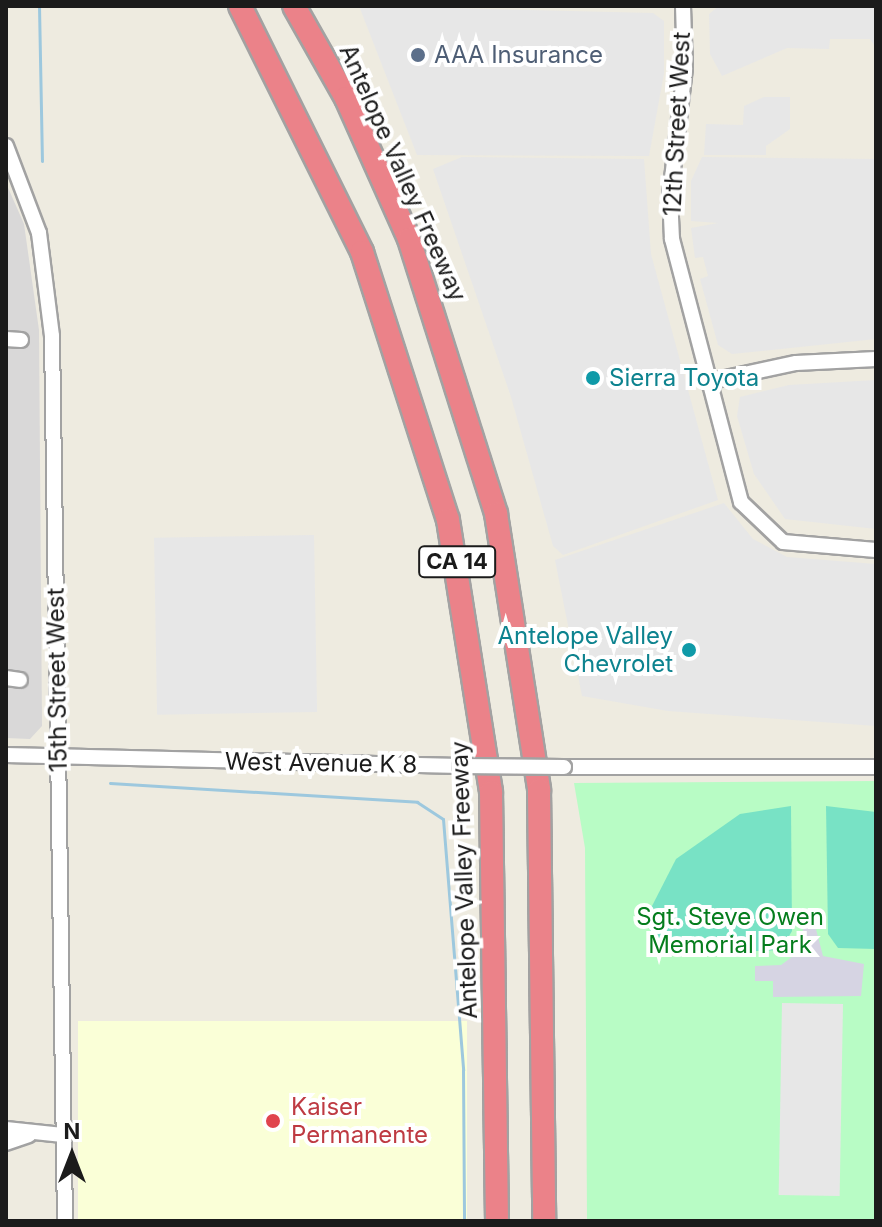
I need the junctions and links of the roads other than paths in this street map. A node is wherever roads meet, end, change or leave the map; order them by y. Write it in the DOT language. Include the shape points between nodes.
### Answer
graph roads {
  1 [pos="240,6"];
  2 [pos="294,6"];
  3 [pos="313,6"];
  4 [pos="683,6"];
  5 [pos="346,98"];
  6 [pos="6,146"];
  7 [pos="876,359"];
  8 [pos="707,382"];
  9 [pos="876,550"];
  10 [pos="6,755"];
  11 [pos="59,758"];
  12 [pos="876,767"];
  13 [pos="6,1129"];
  14 [pos="29,1135"];
  15 [pos="63,1135"];
  16 [pos="6,1143"];
  17 [pos="65,1221"];
  18 [pos="497,1221"];
  19 [pos="544,1221"];
  1 -- 18 [label="highway, Antelope Valley Freeway / CA 14" via="362,252 451,534 491,792"];
  2 -- 5 [label="highway, Antelope Valley Freeway / CA 14"];
  3 -- 5 [label="highway"];
  4 -- 8 [label="street, 12th Street West" via="685,68 670,195 672,239"];
  5 -- 19 [label="highway, Antelope Valley Freeway / CA 14" via="442,327 477,439 518,622 543,865"];
  6 -- 11 [label="street, 15th Street West" via="34,218 48,282"];
  7 -- 8 [label="street" via="796,363"];
  8 -- 9 [label="street, 12th Street West" via="741,502 762,529 809,550"];
  10 -- 11 [label="street, West Avenue K 8"];
  11 -- 12 [label="street, West Avenue K 8, bridge"];
  11 -- 15 [label="street, 15th Street West"];
  13 -- 14 [label="street"];
  14 -- 15 [label="street"];
  14 -- 16 [label="street"];
  15 -- 17 [label="street, 15th Street West"];
}
